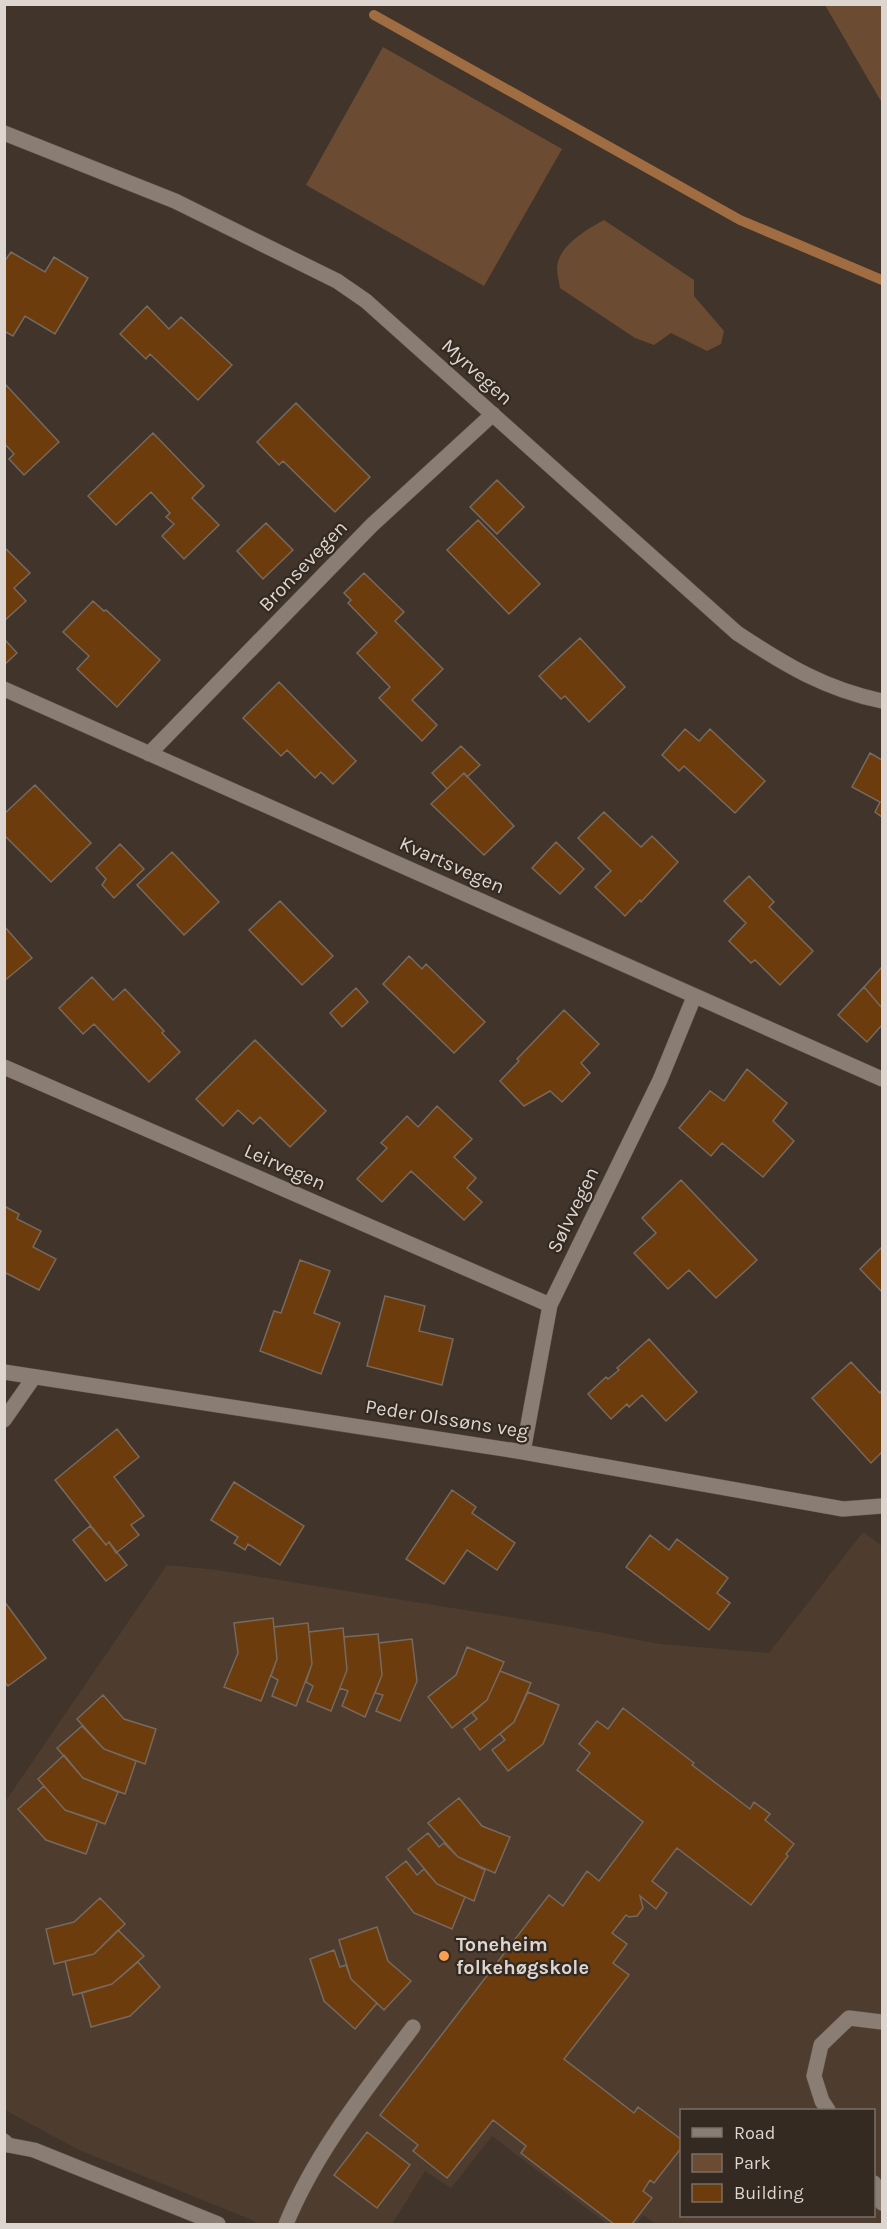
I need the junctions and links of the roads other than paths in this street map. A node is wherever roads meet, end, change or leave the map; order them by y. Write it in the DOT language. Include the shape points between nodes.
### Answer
graph roads {
  1 [pos="4,133"];
  2 [pos="492,414"];
  3 [pos="4,689"];
  4 [pos="882,701"];
  5 [pos="148,754"];
  6 [pos="694,997"];
  7 [pos="4,1067"];
  8 [pos="882,1079"];
  9 [pos="550,1305"];
  10 [pos="4,1372"];
  11 [pos="34,1377"];
  12 [pos="4,1420"];
  13 [pos="523,1452"];
  14 [pos="882,1506"];
  15 [pos="882,2022"];
  16 [pos="413,2026"];
  17 [pos="827,2109"];
  18 [pos="6,2143"];
  19 [pos="875,2185"];
  20 [pos="882,2203"];
  21 [pos="218,2224"];
  22 [pos="286,2224"];
  1 -- 2 [label="street, Myrvegen" via="175,201 338,281 366,301"];
  2 -- 4 [label="street, Myrvegen" via="737,633 818,682"];
  2 -- 5 [label="street, Bronsevegen" via="372,525"];
  3 -- 5 [label="street, Kvartsvegen"];
  5 -- 6 [label="street, Kvartsvegen"];
  6 -- 8 [label="street, Kvartsvegen"];
  6 -- 9 [label="street, Sølvvegen" via="660,1080"];
  7 -- 9 [label="street, Leirvegen"];
  9 -- 13 [label="street, Sølvvegen"];
  10 -- 11 [label="street, Peder Olssøns veg"];
  11 -- 12 [label="street"];
  11 -- 13 [label="street, Peder Olssøns veg"];
  13 -- 14 [label="street, Peder Olssøns veg" via="843,1509"];
  15 -- 17 [label="street" via="849,2018 821,2045 814,2076"];
  16 -- 22 [label="street" via="323,2151"];
  18 -- 21 [label="street" via="34,2150"];
  19 -- 20 [label="street"];
}
